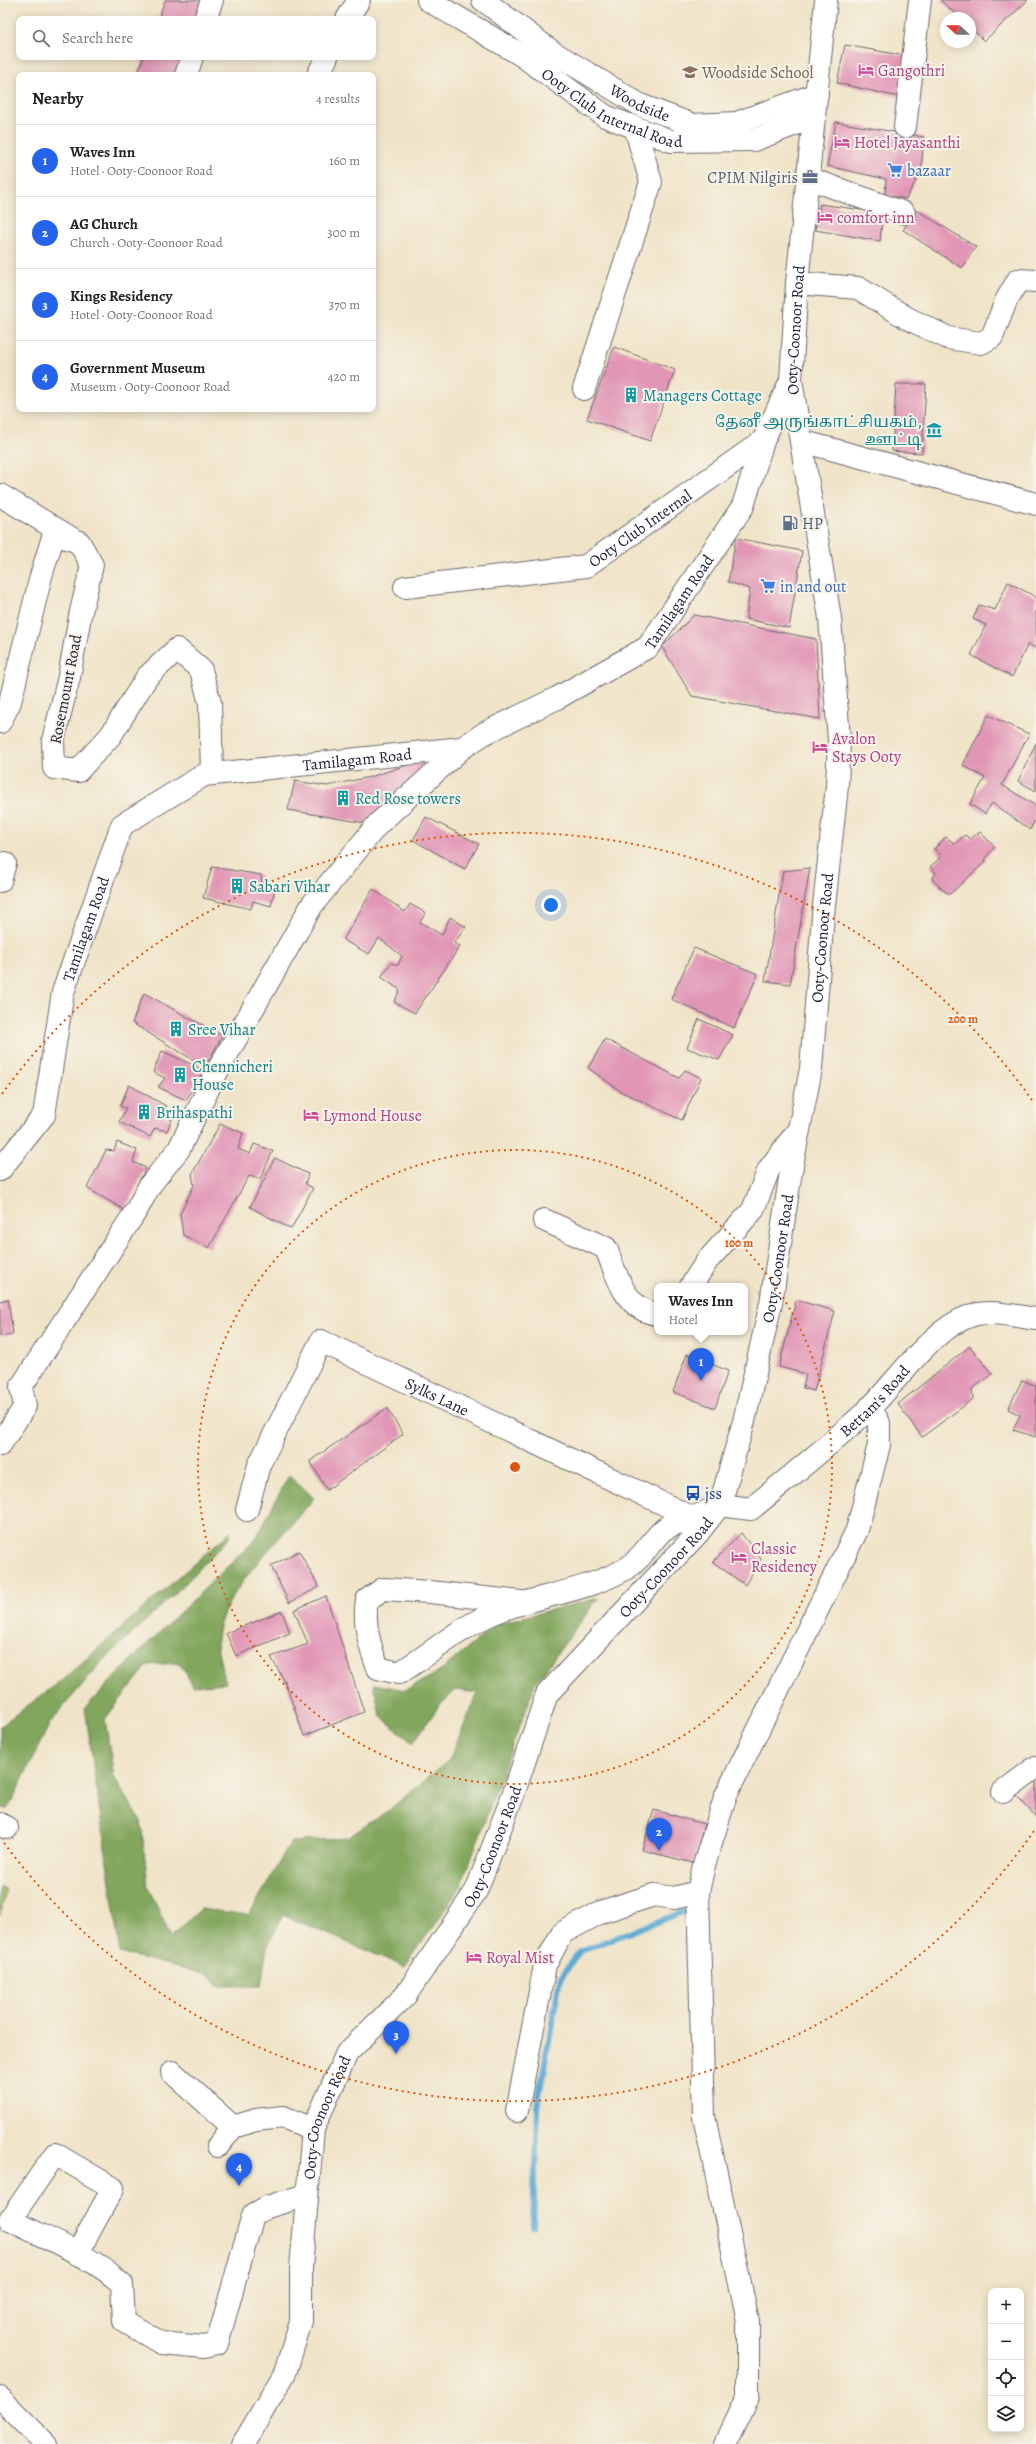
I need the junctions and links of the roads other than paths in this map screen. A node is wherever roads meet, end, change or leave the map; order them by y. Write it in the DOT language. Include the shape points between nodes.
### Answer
graph roads {
  1 [pos="212,0"];
  2 [pos="428,0"];
  3 [pos="483,0"];
  4 [pos="826,0"];
  5 [pos="920,0"];
  6 [pos="206,16"];
  7 [pos="191,60"];
  8 [pos="326,60"];
  9 [pos="187,72"];
  10 [pos="320,72"];
  11 [pos="817,94"];
  12 [pos="814,117"];
  13 [pos="635,127"];
  14 [pos="905,127"];
  15 [pos="808,178"];
  16 [pos="904,214"];
  17 [pos="1036,281"];
  18 [pos="797,283"];
  19 [pos="791,380"];
  20 [pos="584,389"];
  21 [pos="763,441"];
  22 [pos="801,441"];
  23 [pos="0,495"];
  24 [pos="1036,504"];
  25 [pos="0,512"];
  26 [pos="54,534"];
  27 [pos="79,542"];
  28 [pos="405,586"];
  29 [pos="0,722"];
  30 [pos="462,748"];
  31 [pos="212,773"];
  32 [pos="799,1129"];
  33 [pos="3,1162"];
  34 [pos="544,1220"];
  35 [pos="692,1283"];
  36 [pos="654,1314"];
  37 [pos="1036,1319"];
  38 [pos="21,1387"];
  39 [pos="870,1407"];
  40 [pos="0,1417"];
  41 [pos="0,1445"];
  42 [pos="720,1505"];
  43 [pos="247,1510"];
  44 [pos="693,1518"];
  45 [pos="521,1602"];
  46 [pos="1036,1767"];
  47 [pos="1003,1792"];
  48 [pos="698,1892"];
  49 [pos="172,2072"];
  50 [pos="516,2112"];
  51 [pos="233,2127"];
  52 [pos="313,2129"];
  53 [pos="218,2146"];
  54 [pos="308,2195"];
  55 [pos="77,2254"];
  56 [pos="0,2398"];
  57 [pos="46,2444"];
  58 [pos="243,2444"];
  59 [pos="725,2444"];
  1 -- 6 [label="main road"];
  2 -- 13 [label="main road, Ooty Club Internal Road" via="523,56 604,116"];
  3 -- 11 [label="main road, Woodside" via="554,53 640,105 693,125 736,123"];
  4 -- 11 [label="main road, Ooty-Coonoor Road"];
  5 -- 14 [label="main road"];
  7 -- 9 [label="main road"];
  8 -- 10 [label="main road"];
  11 -- 12 [label="main road, Ooty-Coonoor Road"];
  12 -- 13 [label="main road, Ooty Club Internal Road" via="754,140 671,141"];
  12 -- 15 [label="main road, Ooty-Coonoor Road"];
  13 -- 20 [label="main road" via="651,182"];
  15 -- 16 [label="main road"];
  15 -- 18 [label="main road, Ooty-Coonoor Road"];
  17 -- 18 [label="main road" via="1018,280 1006,301 992,337 981,343 948,338 907,318 858,288"];
  18 -- 19 [label="main road, Ooty-Coonoor Road"];
  19 -- 21 [label="main road, Tamilagam Road"];
  19 -- 22 [label="main road, Ooty-Coonoor Road"];
  21 -- 28 [label="main road, Ooty Club Internal" via="586,566"];
  21 -- 30 [label="main road, Tamilagam Road" via="743,506 648,647 557,698 485,733"];
  22 -- 24 [label="main road"];
  22 -- 32 [label="main road, Ooty-Coonoor Road" via="830,618 839,740 811,1069"];
  23 -- 27 [label="main road"];
  25 -- 26 [label="main road"];
  26 -- 27 [label="main road"];
  26 -- 29 [label="main road" via="10,702"];
  27 -- 31 [label="main road, Rosemount Road" via="92,565 53,741 54,768 78,770 111,735 147,677 177,648 201,670 210,703"];
  30 -- 31 [label="main road, Tamilagam Road"];
  30 -- 38 [label="main road" via="378,824 312,905 214,1077 179,1149 150,1185"];
  31 -- 33 [label="main road, Tamilagam Road" via="204,775 122,825 63,992 44,1115"];
  32 -- 35 [label="main road" via="769,1169 753,1210 716,1250"];
  32 -- 42 [label="main road, Ooty-Coonoor Road" via="771,1303 744,1421"];
  34 -- 36 [label="main road" via="606,1248 627,1297"];
  37 -- 39 [label="main road, Bettam's Road" via="993,1313 970,1316 952,1325 918,1354"];
  38 -- 40 [label="main road"];
  38 -- 41 [label="main road" via="25,1406"];
  39 -- 42 [label="main road, Bettam's Road" via="751,1508"];
  39 -- 48 [label="main road" via="879,1423 879,1445 857,1530 726,1795"];
  42 -- 44 [label="main road"];
  42 -- 52 [label="main road, Ooty-Coonoor Road" via="698,1533 547,1694 513,1795 476,1891 405,1996 347,2053"];
  43 -- 44 [label="main road, Sylks Lane" via="259,1465 321,1342"];
  44 -- 45 [label="main road" via="663,1530 628,1568 588,1586"];
  45 -- 45 [label="main road" via="473,1623 399,1673 378,1668 371,1651 365,1608 367,1600 383,1589"];
  46 -- 47 [label="main road"];
  48 -- 50 [label="main road" via="674,1898 654,1895 601,1912 562,1933 545,1965"];
  48 -- 59 [label="main road" via="704,2117 748,2321 748,2396"];
  49 -- 51 [label="main road"];
  51 -- 52 [label="main road" via="256,2120 283,2117"];
  51 -- 53 [label="main road"];
  52 -- 54 [label="main road, Ooty-Coonoor Road"];
  54 -- 55 [label="main road" via="267,2207 253,2216 217,2344 203,2347 160,2343 124,2321 122,2284 105,2268"];
  54 -- 58 [label="main road, Ooty-Coonoor Road" via="301,2268 301,2321 285,2373"];
  55 -- 55 [label="main road" via="10,2220 55,2154 113,2188"];
  56 -- 57 [label="main road"];
}
